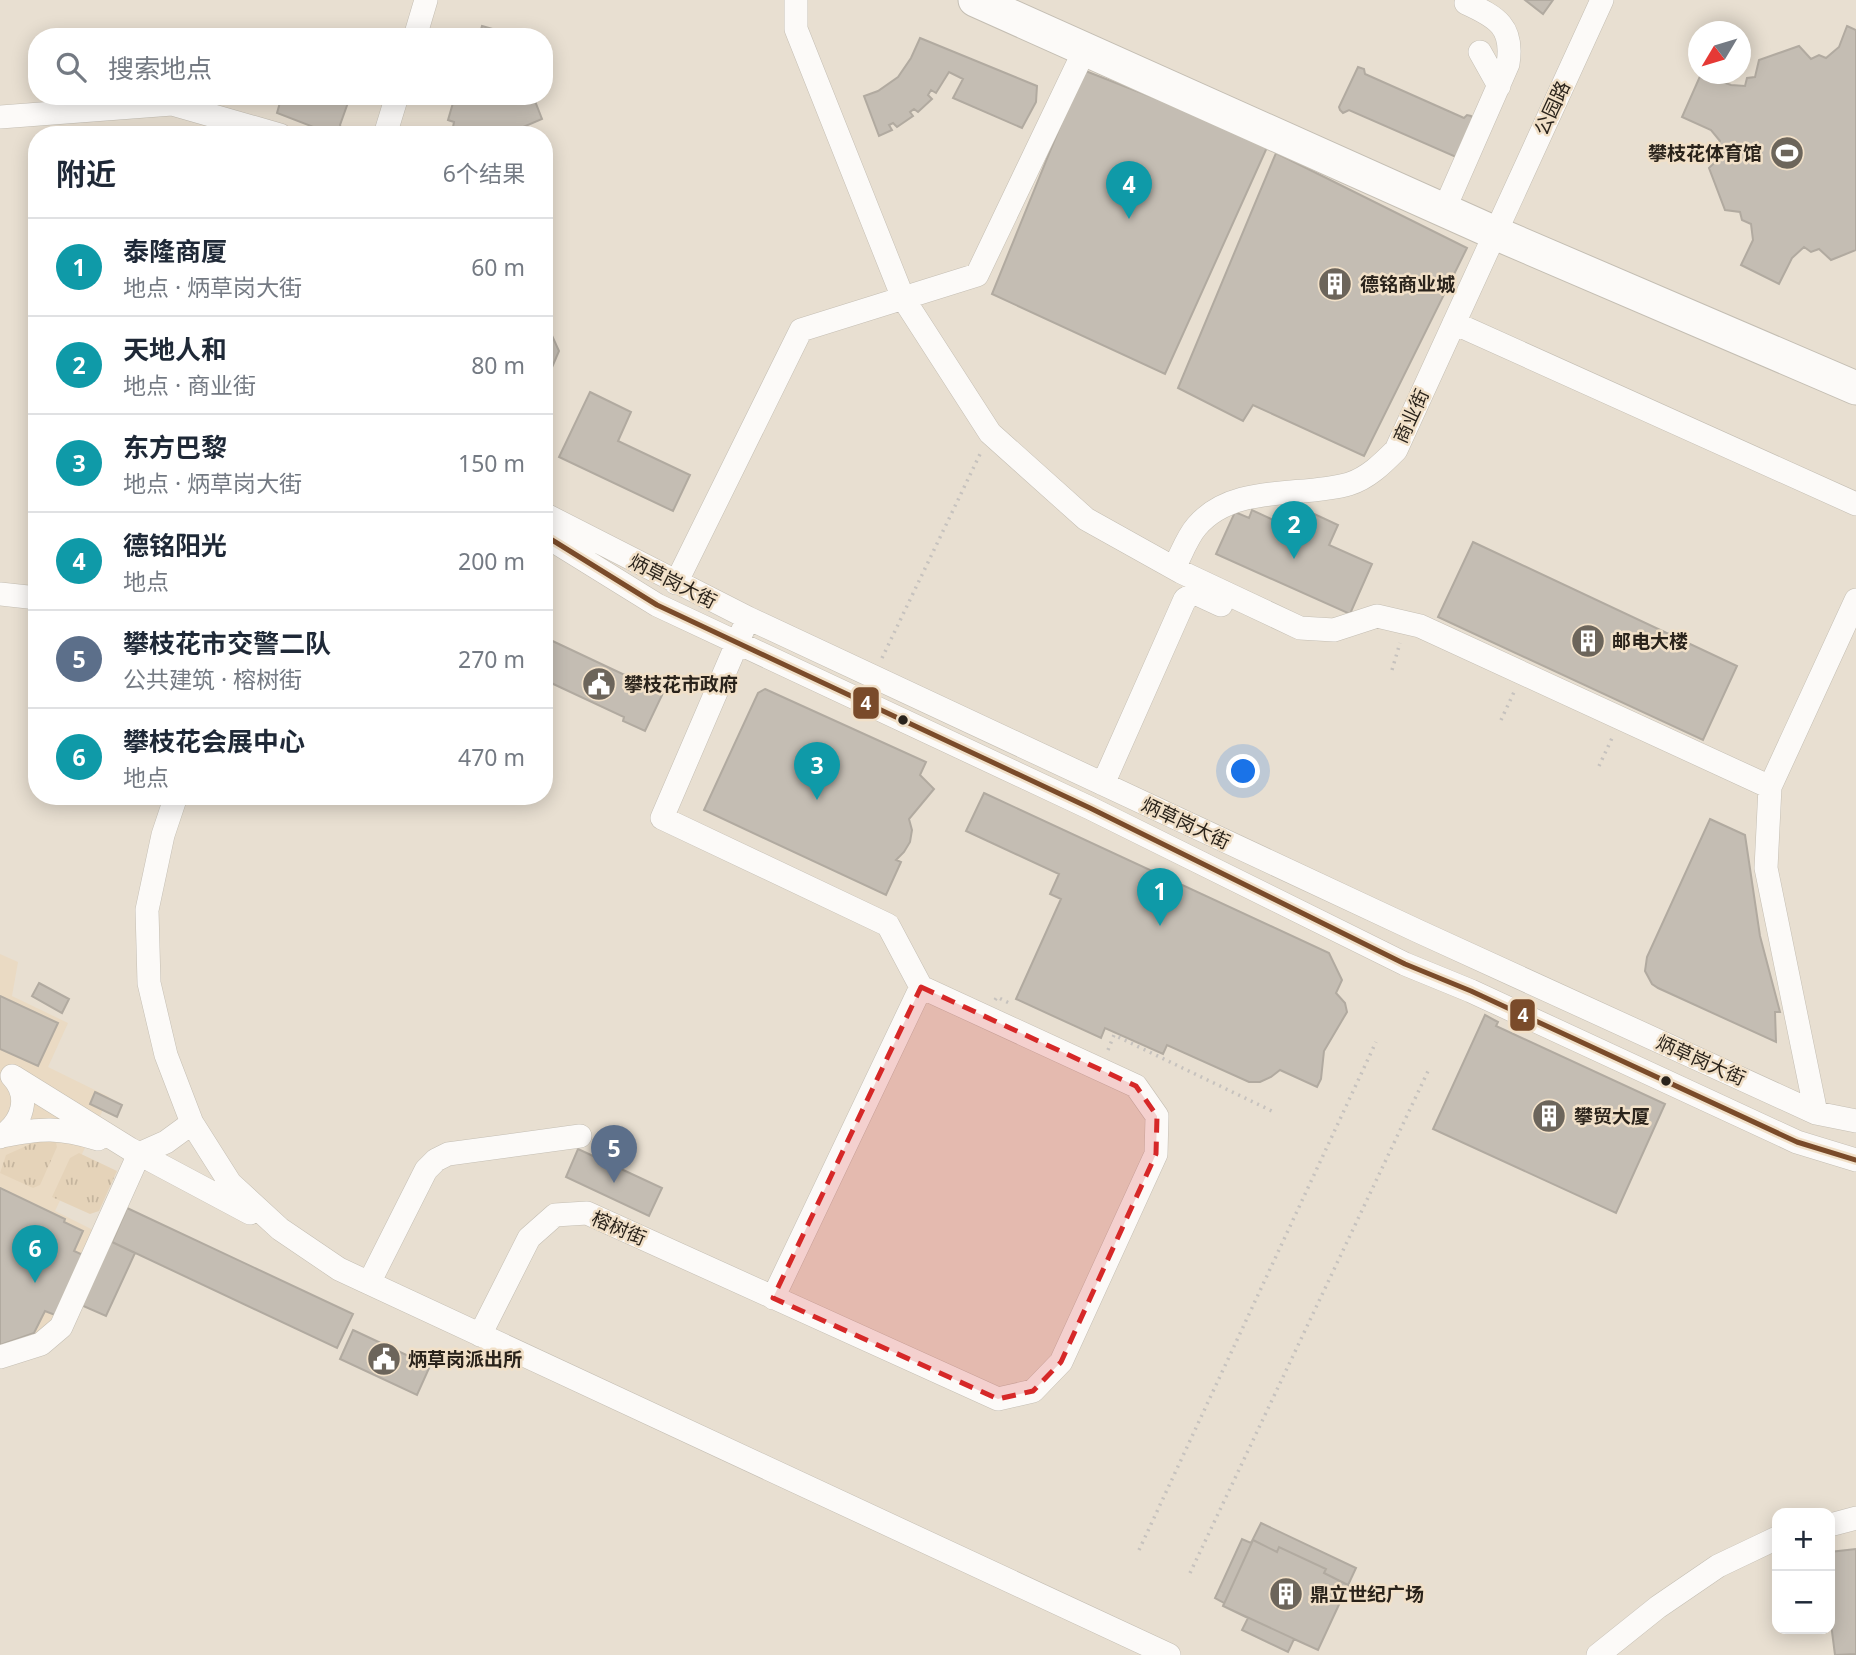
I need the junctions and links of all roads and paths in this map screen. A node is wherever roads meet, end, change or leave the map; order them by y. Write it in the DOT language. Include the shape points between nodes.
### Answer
graph roads {
  1 [pos="426,0"];
  2 [pos="436,0"];
  3 [pos="796,0"];
  4 [pos="975,0"];
  5 [pos="1013,0"];
  6 [pos="1602,0"];
  7 [pos="1466,3"];
  8 [pos="418,28"];
  9 [pos="428,28"];
  10 [pos="1085,49"];
  11 [pos="1480,52"];
  12 [pos="1499,86"];
  13 [pos="159,105"];
  14 [pos="175,105"];
  15 [pos="394,105"];
  16 [pos="406,105"];
  17 [pos="0,117"];
  18 [pos="249,126"];
  19 [pos="388,126"];
  20 [pos="401,126"];
  21 [pos="1448,201"];
  22 [pos="1499,224"];
  23 [pos="903,298"];
  24 [pos="1454,323"];
  25 [pos="1856,369"];
  26 [pos="1856,388"];
  27 [pos="990,433"];
  28 [pos="1856,504"];
  29 [pos="553,526"];
  30 [pos="553,528"];
  31 [pos="1174,568"];
  32 [pos="676,583"];
  33 [pos="0,594"];
  34 [pos="28,597"];
  35 [pos="1856,600"];
  36 [pos="748,618"];
  37 [pos="1300,628"];
  38 [pos="736,644"];
  39 [pos="1522,674"];
  40 [pos="873,676"];
  41 [pos="1621,719"];
  42 [pos="1501,720"];
  43 [pos="1599,766"];
  44 [pos="1103,784"];
  45 [pos="1770,787"];
  46 [pos="173,805"];
  47 [pos="921,987"];
  48 [pos="1021,1009"];
  49 [pos="986,1017"];
  50 [pos="1376,1042"];
  51 [pos="1107,1052"];
  52 [pos="1430,1067"];
  53 [pos="7,1074"];
  54 [pos="1274,1112"];
  55 [pos="1816,1113"];
  56 [pos="1856,1121"];
  57 [pos="192,1124"];
  58 [pos="1,1136"];
  59 [pos="580,1136"];
  60 [pos="135,1152"];
  61 [pos="1856,1160"];
  62 [pos="280,1229"];
  63 [pos="369,1283"];
  64 [pos="773,1298"];
  65 [pos="480,1335"];
  66 [pos="0,1357"];
  67 [pos="1856,1518"];
  68 [pos="1835,1524"];
  69 [pos="1772,1540"];
  70 [pos="1139,1550"];
  71 [pos="1190,1573"];
  72 [pos="1169,1655"];
  73 [pos="1598,1655"];
  1 -- 8 [label="street"];
  2 -- 9 [label="street"];
  3 -- 23 [label="street" via="796,29"];
  4 -- 10 [label="highway"];
  5 -- 21 [label="highway"];
  6 -- 22 [label="street, 公园路"];
  7 -- 12 [label="street" via="1488,13 1507,34 1511,49"];
  10 -- 21 [label="highway"];
  10 -- 23 [label="street" via="977,275"];
  11 -- 12 [label="street"];
  12 -- 21 [label="street"];
  13 -- 17 [label="street"];
  14 -- 18 [label="street"];
  15 -- 19 [label="street"];
  16 -- 20 [label="street"];
  21 -- 22 [label="highway"];
  22 -- 24 [label="street, 商业街"];
  22 -- 25 [label="highway"];
  22 -- 26 [label="highway"];
  23 -- 27 [label="street"];
  23 -- 32 [label="street" via="802,330"];
  24 -- 28 [label="street"];
  24 -- 31 [label="street, 商业街" via="1396,450 1375,471 1349,484 1242,499 1218,510 1197,526"];
  27 -- 31 [label="street" via="1086,519"];
  27 -- 40 [label="path"];
  29 -- 32 [label="street, 炳草岗大街"];
  30 -- 38 [label="street, 炳草岗大街" via="657,605"];
  31 -- 37 [label="street"];
  32 -- 36 [label="street, 炳草岗大街"];
  33 -- 34 [label="street"];
  35 -- 45 [label="street"];
  36 -- 38 [label="street"];
  36 -- 40 [label="street, 炳草岗大街"];
  37 -- 39 [label="street" via="1334,629 1377,616 1420,626"];
  37 -- 44 [label="street" via="1287,635 1195,593 1185,599"];
  38 -- 47 [label="street" via="662,818 888,925"];
  38 -- 61 [label="street, 炳草岗大街" via="1090,808 1405,964 1797,1142"];
  39 -- 41 [label="street"];
  39 -- 42 [label="path"];
  40 -- 44 [label="street, 炳草岗大街"];
  41 -- 43 [label="path"];
  41 -- 45 [label="street"];
  44 -- 55 [label="street, 炳草岗大街"];
  45 -- 55 [label="street" via="1766,868"];
  46 -- 57 [label="street" via="148,910 149,982 166,1055"];
  47 -- 49 [label="street, 榕树街"];
  47 -- 64 [label="street"];
  48 -- 49 [label="path" via="997,996"];
  49 -- 64 [label="street, 榕树街" via="1136,1086 1157,1116 1156,1154 1061,1362 1033,1391 998,1399"];
  50 -- 70 [label="path"];
  51 -- 54 [label="path" via="1114,1035"];
  52 -- 71 [label="path"];
  53 -- 58 [label="street" via="22,1090 24,1102 15,1126"];
  53 -- 60 [label="street"];
  55 -- 56 [label="street, 炳草岗大街"];
  57 -- 60 [label="street" via="166,1142"];
  57 -- 62 [label="street" via="230,1183"];
  58 -- 60 [label="street" via="36,1129 70,1131"];
  59 -- 63 [label="street" via="448,1154 436,1160 426,1170"];
  60 -- 62 [label="street"];
  60 -- 66 [label="street" via="61,1327 41,1344"];
  62 -- 63 [label="street" via="339,1269"];
  63 -- 65 [label="street"];
  64 -- 65 [label="street, 榕树街" via="587,1213 555,1215 529,1238"];
  65 -- 72 [label="street"];
  67 -- 68 [label="street"];
  69 -- 73 [label="street" via="1718,1566"];
}
